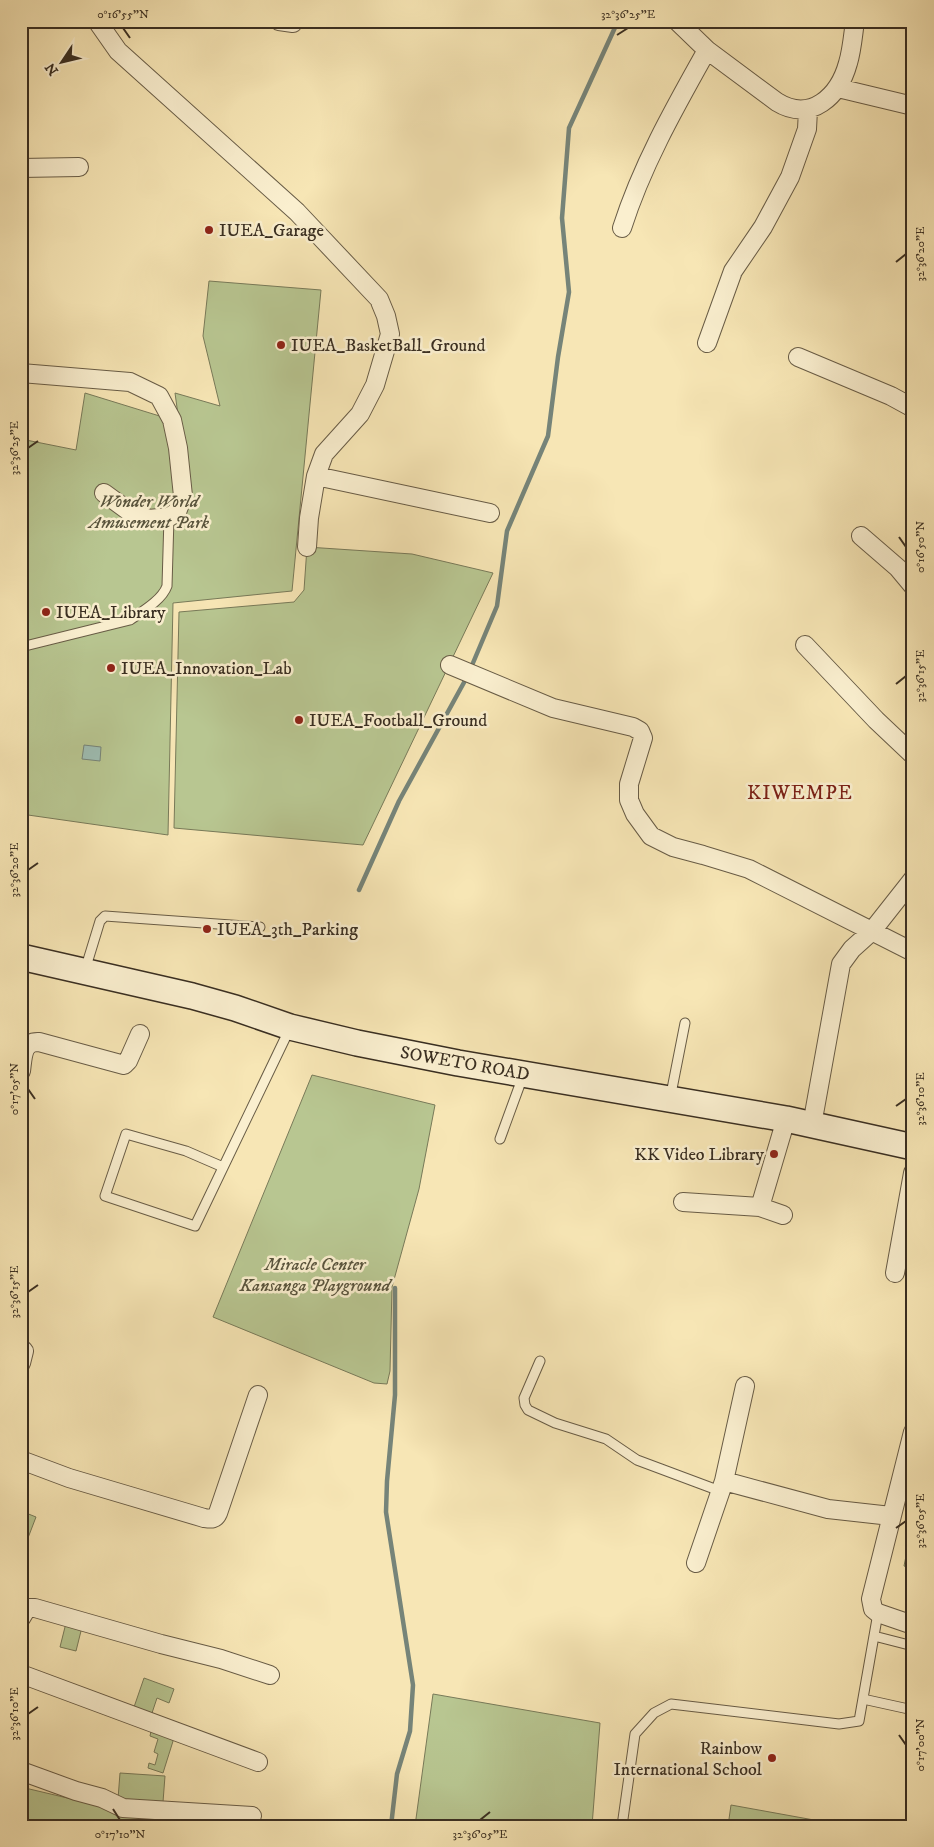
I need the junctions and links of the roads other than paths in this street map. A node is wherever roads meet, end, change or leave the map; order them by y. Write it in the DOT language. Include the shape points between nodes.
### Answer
graph roads {
  1 [pos="97,21"];
  2 [pos="677,21"];
  3 [pos="855,21"];
  4 [pos="708,50"];
  5 [pos="838,88"];
  6 [pos="913,106"];
  7 [pos="808,110"];
  8 [pos="79,167"];
  9 [pos="21,168"];
  10 [pos="622,228"];
  11 [pos="707,343"];
  12 [pos="798,357"];
  13 [pos="21,373"];
  14 [pos="913,408"];
  15 [pos="316,476"];
  16 [pos="104,493"];
  17 [pos="490,513"];
  18 [pos="168,517"];
  19 [pos="860,536"];
  20 [pos="307,547"];
  21 [pos="913,586"];
  22 [pos="805,645"];
  23 [pos="21,647"];
  24 [pos="450,665"];
  25 [pos="913,754"];
  26 [pos="913,879"];
  27 [pos="260,927"];
  28 [pos="872,931"];
  29 [pos="913,952"];
  30 [pos="21,957"];
  31 [pos="85,971"];
  32 [pos="685,1023"];
  33 [pos="290,1027"];
  34 [pos="140,1034"];
  35 [pos="21,1071"];
  36 [pos="524,1073"];
  37 [pos="670,1099"];
  38 [pos="786,1119"];
  39 [pos="812,1125"];
  40 [pos="500,1139"];
  41 [pos="913,1147"];
  42 [pos="223,1167"];
  43 [pos="913,1173"];
  44 [pos="682,1202"];
  45 [pos="760,1207"];
  46 [pos="783,1215"];
  47 [pos="895,1273"];
  48 [pos="21,1348"];
  49 [pos="540,1361"];
  50 [pos="21,1363"];
  51 [pos="745,1386"];
  52 [pos="258,1395"];
  53 [pos="913,1432"];
  54 [pos="910,1454"];
  55 [pos="21,1460"];
  56 [pos="722,1486"];
  57 [pos="891,1516"];
  58 [pos="696,1563"];
  59 [pos="878,1613"];
  60 [pos="21,1618"];
  61 [pos="913,1625"];
  62 [pos="874,1636"];
  63 [pos="913,1646"];
  64 [pos="21,1674"];
  65 [pos="270,1675"];
  66 [pos="863,1699"];
  67 [pos="913,1710"];
  68 [pos="258,1762"];
  69 [pos="21,1771"];
  70 [pos="252,1816"];
  71 [pos="622,1826"];
  1 -- 15 [label="street" via="118,51 297,212 379,299 390,334 375,385 360,414 324,454"];
  2 -- 4 [label="street"];
  3 -- 5 [label="street" via="849,62"];
  4 -- 7 [label="street" via="786,108"];
  4 -- 10 [label="street" via="675,107 640,179"];
  5 -- 6 [label="street"];
  5 -- 7 [label="street" via="818,106"];
  7 -- 11 [label="street" via="807,129 790,178 763,227 733,270"];
  8 -- 9 [label="street"];
  12 -- 14 [label="street"];
  13 -- 18 [label="street" via="130,382 159,396 172,420 183,496 177,512"];
  15 -- 17 [label="street"];
  15 -- 20 [label="street"];
  16 -- 18 [label="street" via="130,512 149,518"];
  18 -- 23 [label="lane" via="165,592 130,620"];
  19 -- 21 [label="street" via="898,568"];
  22 -- 25 [label="street"];
  24 -- 28 [label="street" via="553,708 640,731 643,738 629,784 629,800 651,836 672,847 749,870"];
  26 -- 28 [label="street"];
  27 -- 31 [label="lane" via="105,916 100,921"];
  28 -- 29 [label="street"];
  28 -- 39 [label="street" via="841,964"];
  30 -- 31 [label="street, SOWETO ROAD"];
  31 -- 33 [label="street, SOWETO ROAD" via="200,998"];
  32 -- 37 [label="lane"];
  33 -- 36 [label="street, SOWETO ROAD" via="357,1043"];
  33 -- 42 [label="lane"];
  34 -- 35 [label="street" via="124,1065 33,1042 24,1048"];
  36 -- 37 [label="street, SOWETO ROAD"];
  36 -- 40 [label="lane"];
  37 -- 38 [label="street, SOWETO ROAD"];
  38 -- 39 [label="street, SOWETO ROAD"];
  38 -- 45 [label="street"];
  39 -- 41 [label="street, SOWETO ROAD"];
  42 -- 42 [label="lane" via="186,1151 126,1134 105,1196 195,1226"];
  43 -- 47 [label="street"];
  44 -- 45 [label="street"];
  45 -- 46 [label="street"];
  48 -- 50 [label="street" via="24,1351"];
  49 -- 56 [label="lane" via="524,1398 528,1410 555,1423 606,1439 637,1460"];
  51 -- 56 [label="street"];
  52 -- 55 [label="street" via="218,1513 211,1519 69,1478"];
  53 -- 54 [label="street"];
  54 -- 57 [label="street"];
  56 -- 57 [label="street" via="828,1509"];
  56 -- 58 [label="street"];
  57 -- 59 [label="street" via="872,1593 872,1605"];
  59 -- 61 [label="street"];
  59 -- 62 [label="lane"];
  60 -- 65 [label="street" via="27,1608 35,1608"];
  62 -- 63 [label="lane"];
  62 -- 66 [label="lane"];
  64 -- 68 [label="street"];
  66 -- 67 [label="lane"];
  66 -- 71 [label="lane" via="859,1721 852,1724 671,1704 654,1713 635,1734"];
  69 -- 70 [label="street" via="123,1808"];
}
